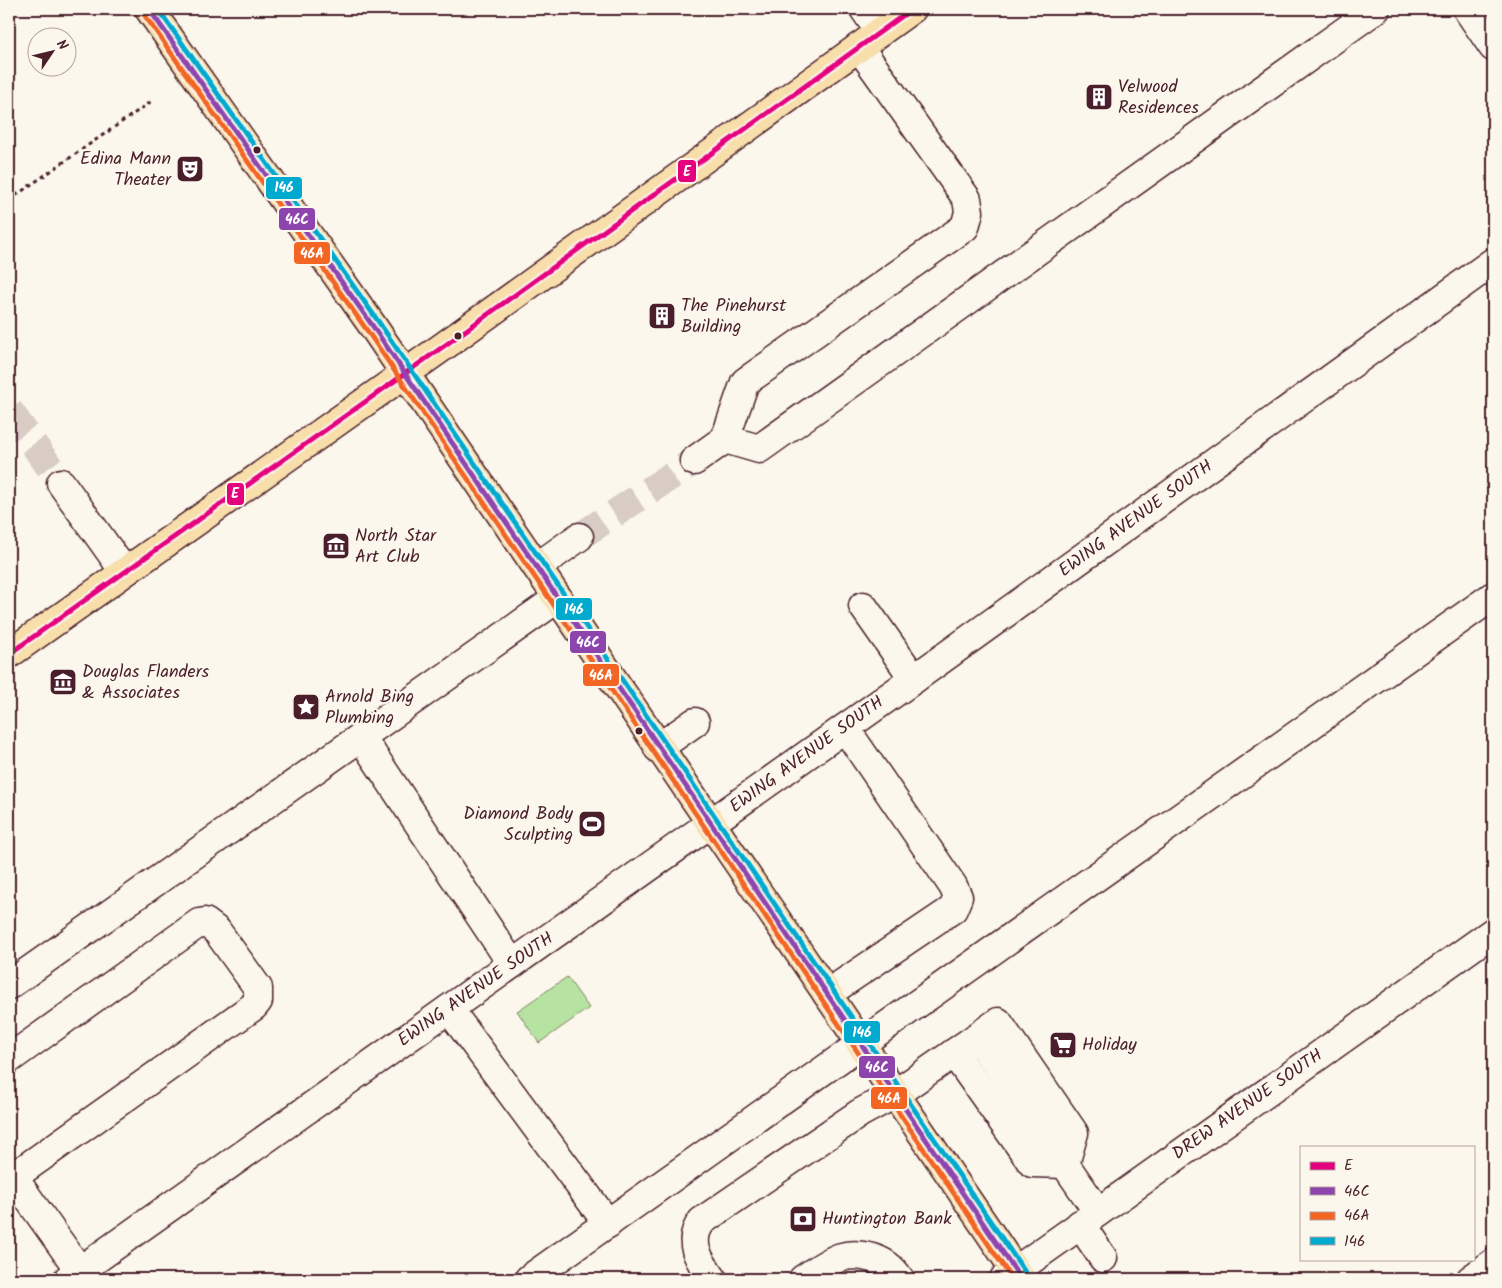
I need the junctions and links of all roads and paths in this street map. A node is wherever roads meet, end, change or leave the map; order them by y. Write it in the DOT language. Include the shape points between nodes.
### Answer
graph roads {
  1 [pos="150,9"];
  2 [pos="864,9"];
  3 [pos="912,9"];
  4 [pos="1376,9"];
  5 [pos="1467,9"];
  6 [pos="869,39"];
  7 [pos="1493,46"];
  8 [pos="152,101"];
  9 [pos="9,200"];
  10 [pos="1493,262"];
  11 [pos="404,372"];
  12 [pos="725,439"];
  13 [pos="694,461"];
  14 [pos="61,484"];
  15 [pos="579,537"];
  16 [pos="537,566"];
  17 [pos="124,571"];
  18 [pos="1493,596"];
  19 [pos="558,598"];
  20 [pos="863,606"];
  21 [pos="9,654"];
  22 [pos="914,679"];
  23 [pos="695,722"];
  24 [pos="846,728"];
  25 [pos="361,737"];
  26 [pos="658,748"];
  27 [pos="710,825"];
  28 [pos="1493,932"];
  29 [pos="512,964"];
  30 [pos="9,985"];
  31 [pos="827,994"];
  32 [pos="450,1008"];
  33 [pos="862,1044"];
  34 [pos="954,1053"];
  35 [pos="9,1059"];
  36 [pos="894,1094"];
  37 [pos="1065,1164"];
  38 [pos="11,1177"];
  39 [pos="1089,1218"];
  40 [pos="608,1224"];
  41 [pos="1103,1258"];
  42 [pos="1493,1263"];
  43 [pos="74,1275"];
  44 [pos="1013,1276"];
  45 [pos="529,1279"];
  46 [pos="713,1279"];
  47 [pos="803,1279"];
  48 [pos="900,1279"];
  49 [pos="1471,1279"];
  1 -- 11 [label="main road"];
  2 -- 6 [label="street"];
  3 -- 6 [label="main road"];
  4 -- 12 [label="street" via="758,449"];
  5 -- 7 [label="street"];
  6 -- 11 [label="main road"];
  6 -- 12 [label="street" via="968,199 965,227 745,382"];
  8 -- 9 [label="path"];
  10 -- 22 [label="street, EWING AVENUE SOUTH"];
  11 -- 16 [label="main road"];
  11 -- 17 [label="main road"];
  12 -- 13 [label="street"];
  14 -- 17 [label="street"];
  15 -- 16 [label="street"];
  16 -- 19 [label="main road"];
  17 -- 21 [label="main road"];
  18 -- 33 [label="street"];
  19 -- 25 [label="street"];
  19 -- 26 [label="main road"];
  20 -- 22 [label="street"];
  22 -- 24 [label="street, EWING AVENUE SOUTH"];
  23 -- 26 [label="street"];
  24 -- 27 [label="street, EWING AVENUE SOUTH"];
  24 -- 31 [label="street" via="958,897 953,908"];
  25 -- 29 [label="street"];
  25 -- 30 [label="street"];
  26 -- 27 [label="main road"];
  27 -- 29 [label="street, EWING AVENUE SOUTH"];
  27 -- 31 [label="main road"];
  28 -- 39 [label="street, DREW AVENUE SOUTH"];
  29 -- 32 [label="street, EWING AVENUE SOUTH"];
  31 -- 33 [label="main road"];
  32 -- 40 [label="street"];
  32 -- 43 [label="street, EWING AVENUE SOUTH"];
  33 -- 36 [label="main road"];
  33 -- 40 [label="street"];
  34 -- 36 [label="street"];
  34 -- 37 [label="street" via="1032,1163"];
  34 -- 37 [label="street" via="977,1037"];
  35 -- 38 [label="street" via="199,923 205,922 217,931 258,988 258,1001 254,1006"];
  36 -- 44 [label="main road"];
  36 -- 46 [label="street" via="860,1113 702,1221 693,1239"];
  37 -- 39 [label="street"];
  38 -- 43 [label="street"];
  39 -- 41 [label="street"];
  39 -- 44 [label="street, DREW AVENUE SOUTH"];
  40 -- 45 [label="street"];
  42 -- 49 [label="street"];
  47 -- 48 [label="street" via="833,1259 847,1254 884,1262"];
}
